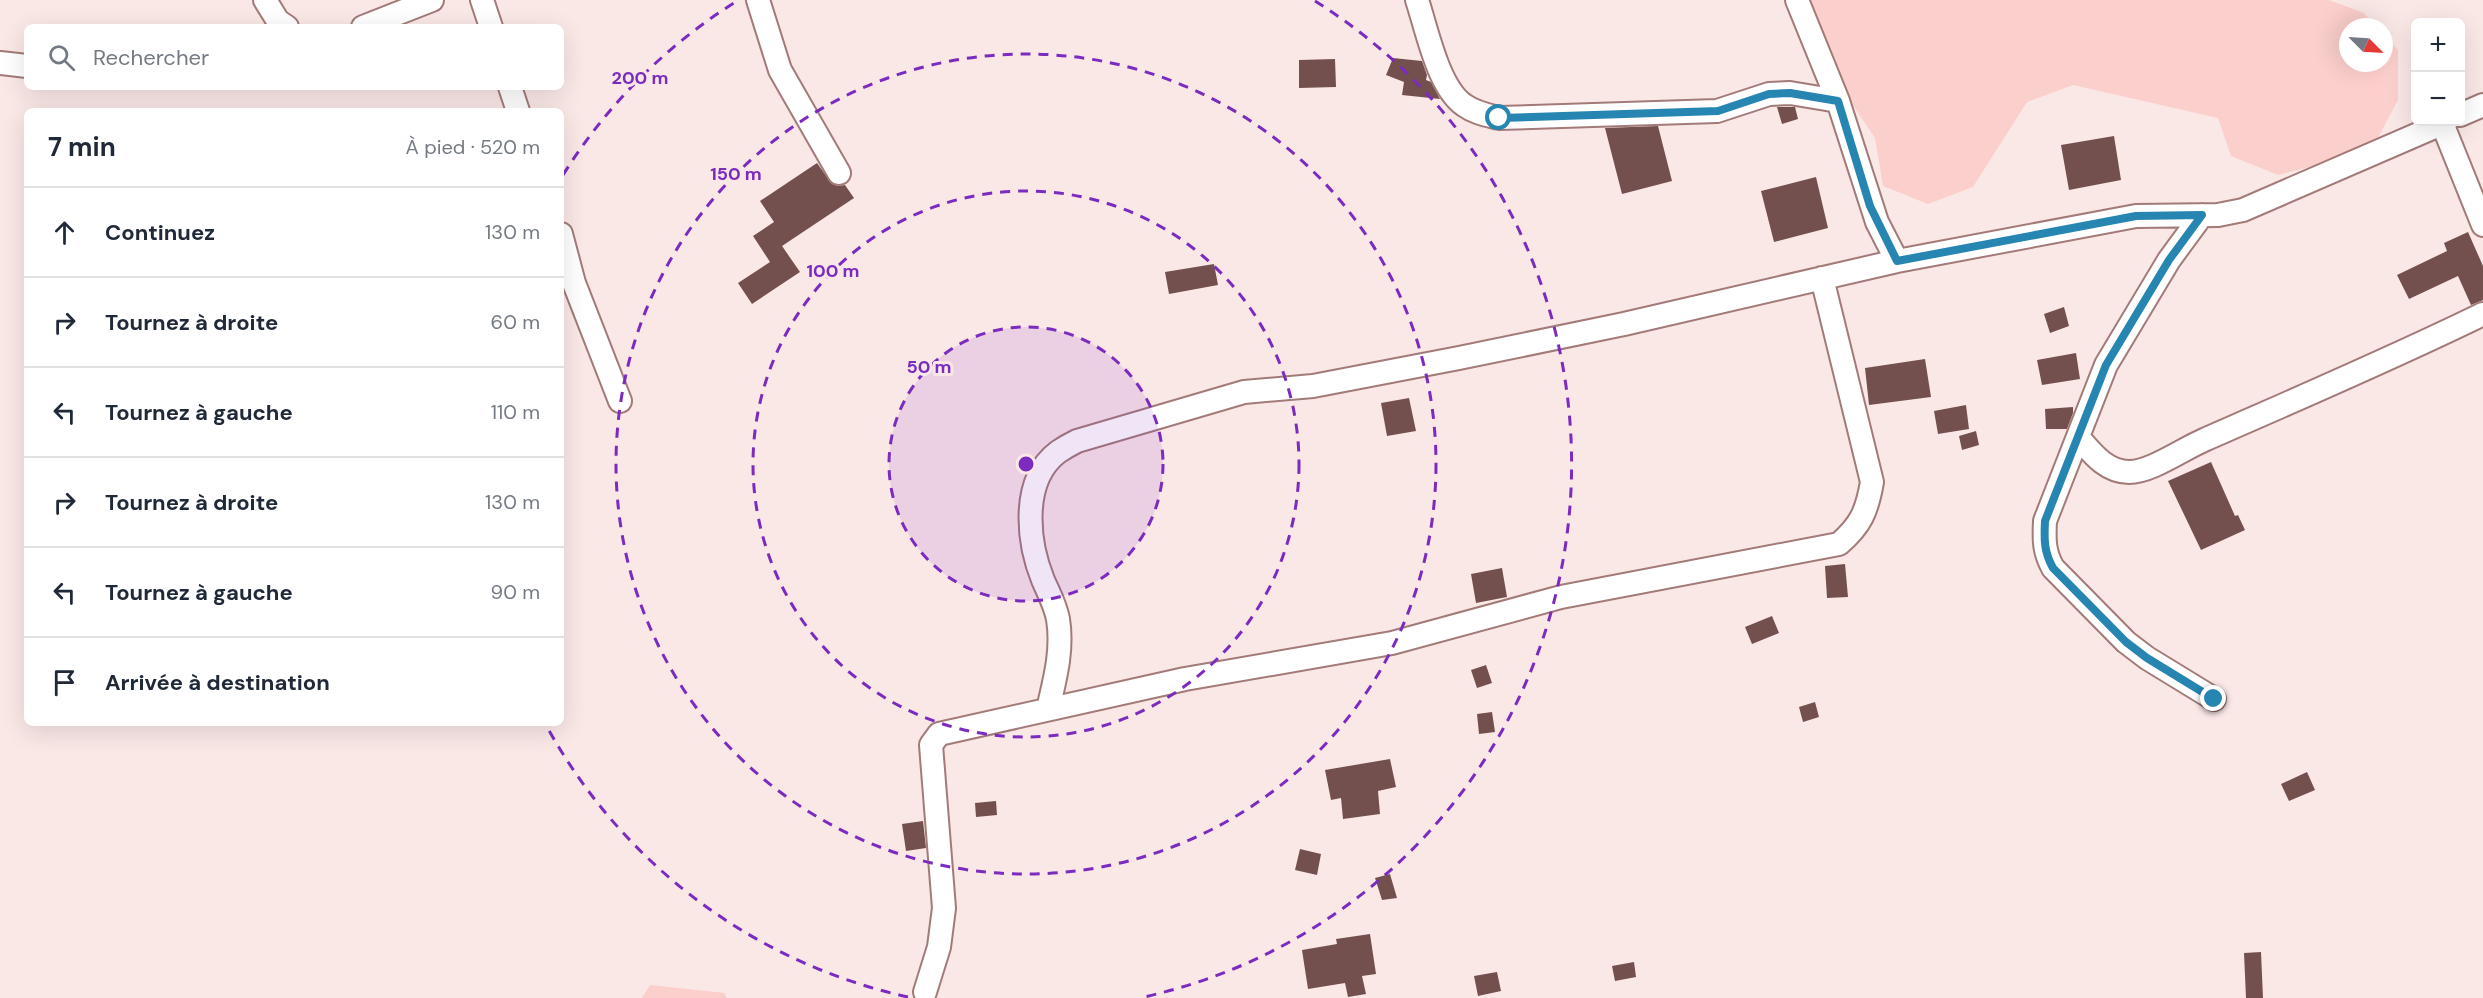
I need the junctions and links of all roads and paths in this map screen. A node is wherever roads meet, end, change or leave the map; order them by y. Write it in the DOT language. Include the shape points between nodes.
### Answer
graph roads {
  1 [pos="265,0"];
  2 [pos="432,0"];
  3 [pos="482,0"];
  4 [pos="758,0"];
  5 [pos="1417,0"];
  6 [pos="1797,0"];
  7 [pos="283,24"];
  8 [pos="371,24"];
  9 [pos="490,24"];
  10 [pos="0,63"];
  11 [pos="24,66"];
  12 [pos="511,90"];
  13 [pos="1838,101"];
  14 [pos="2483,105"];
  15 [pos="517,108"];
  16 [pos="2465,113"];
  17 [pos="2435,126"];
  18 [pos="2451,126"];
  19 [pos="839,173"];
  20 [pos="2202,215"];
  21 [pos="2483,225"];
  22 [pos="564,245"];
  23 [pos="1897,261"];
  24 [pos="1822,278"];
  25 [pos="2483,314"];
  26 [pos="620,401"];
  27 [pos="2078,437"];
  28 [pos="2214,699"];
  29 [pos="1048,709"];
  30 [pos="925,992"];
  1 -- 7 [label="street"];
  2 -- 8 [label="street"];
  3 -- 9 [label="street"];
  4 -- 19 [label="street" via="780,70"];
  5 -- 13 [label="street" via="1450,91 1479,114 1499,118 1718,111 1762,96 1790,93"];
  6 -- 13 [label="street"];
  10 -- 11 [label="street"];
  12 -- 15 [label="street"];
  13 -- 23 [label="street" via="1874,214"];
  14 -- 16 [label="street"];
  17 -- 20 [label="street" via="2243,210"];
  18 -- 21 [label="street"];
  20 -- 23 [label="street" via="2136,216"];
  20 -- 27 [label="street" via="2169,260 2106,365"];
  22 -- 26 [label="street" via="574,283"];
  23 -- 24 [label="street"];
  24 -- 29 [label="street" via="1459,358 1313,386 1244,392 1077,441 1046,465 1030,511 1032,543 1055,603 1060,642"];
  24 -- 29 [label="street" via="1872,482 1868,507 1855,530 1839,544 1562,597 1392,643 1185,679"];
  25 -- 27 [label="street" via="2147,468 2113,470"];
  27 -- 28 [label="street" via="2045,521 2045,554 2053,568 2126,642"];
  29 -- 30 [label="street" via="939,734 931,745 944,908 939,946"];
}
